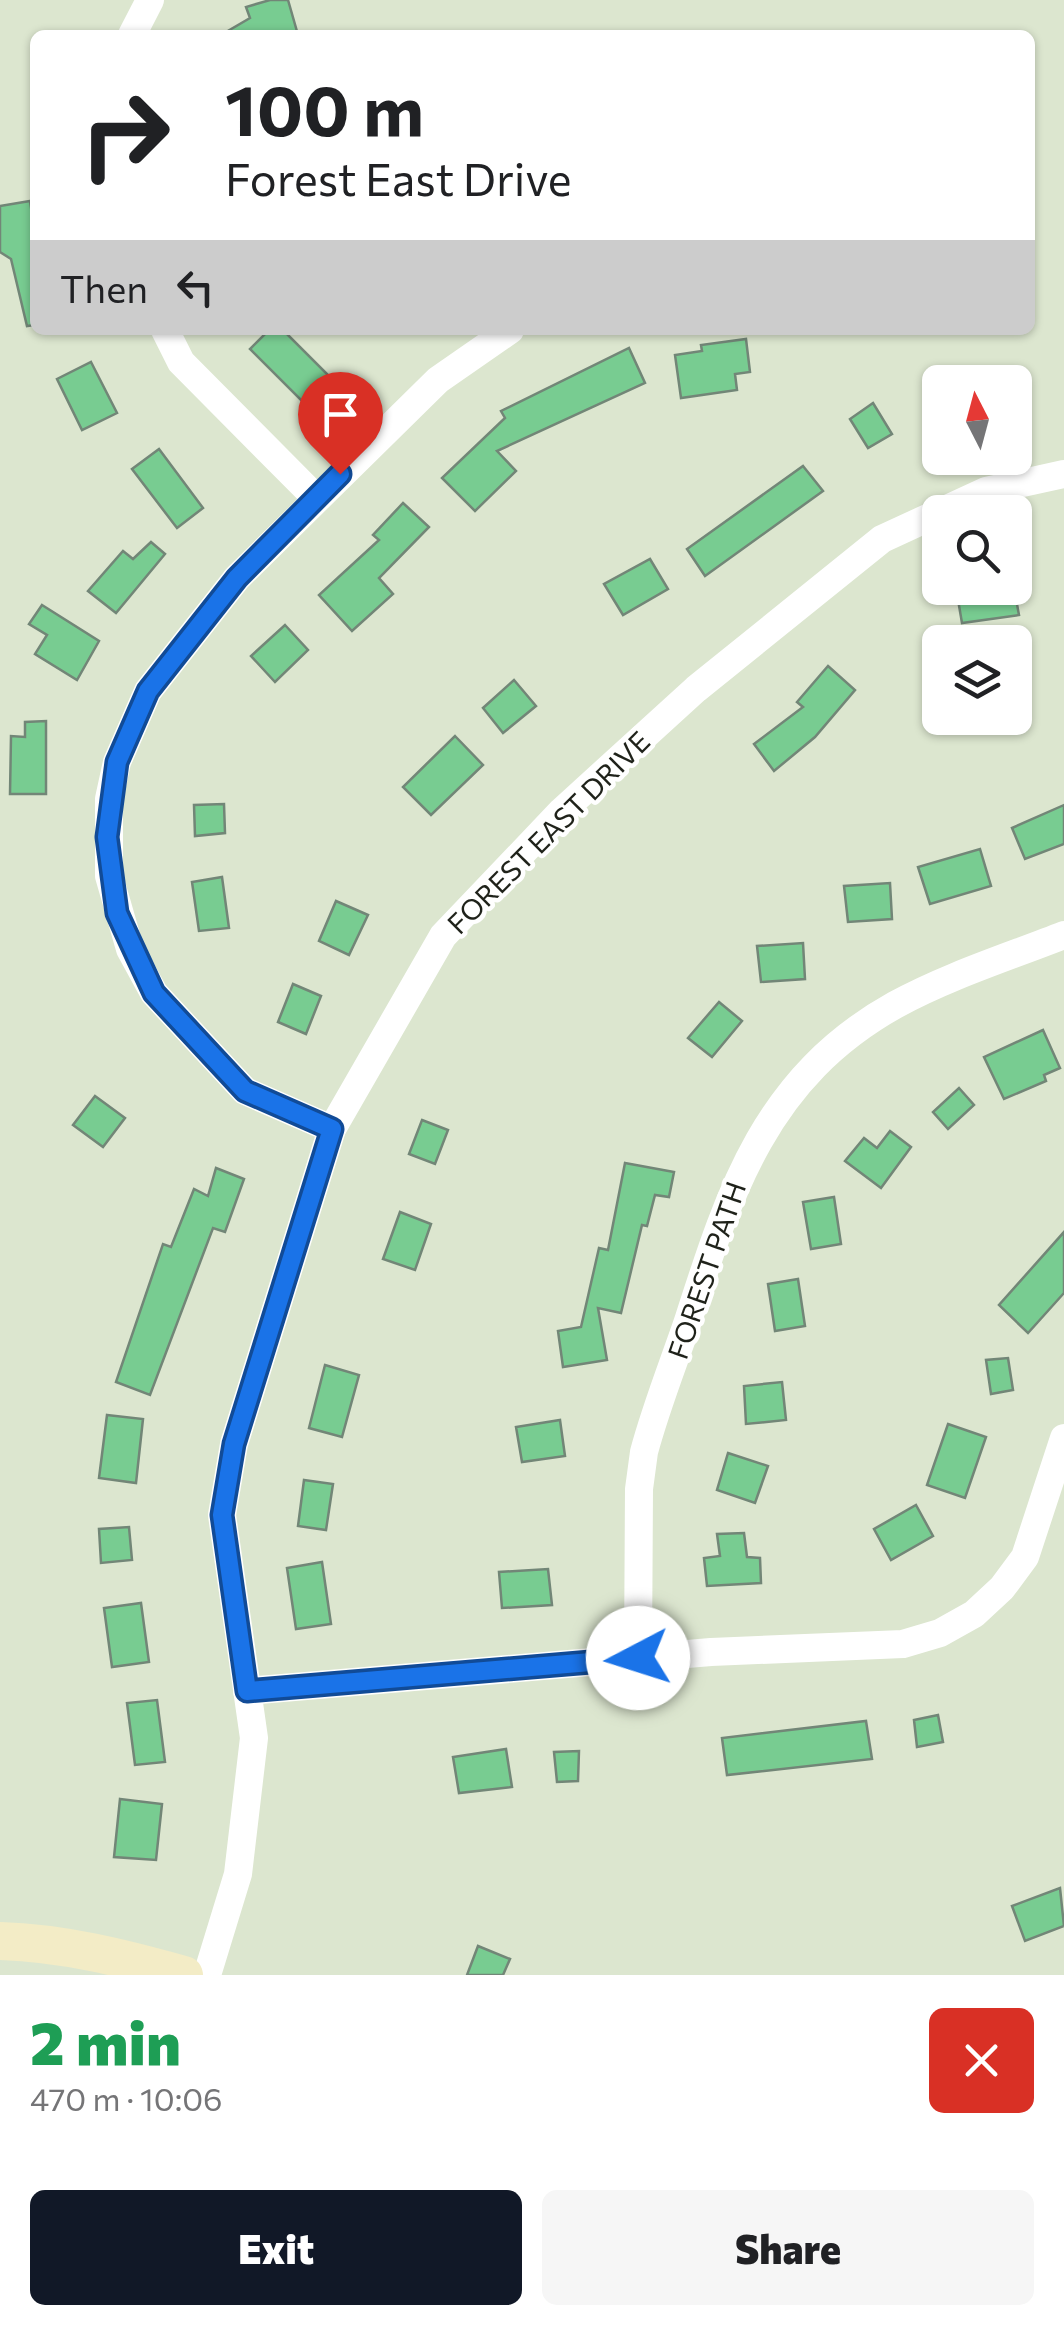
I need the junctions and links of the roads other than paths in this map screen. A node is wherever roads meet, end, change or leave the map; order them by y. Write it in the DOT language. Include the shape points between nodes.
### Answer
graph roads {
  1 [pos="150,0"];
  2 [pos="135,30"];
  3 [pos="168,335"];
  4 [pos="503,335"];
  5 [pos="1064,474"];
  6 [pos="315,498"];
  7 [pos="1064,935"];
  8 [pos="332,1129"];
  9 [pos="1064,1438"];
  10 [pos="638,1658"];
  11 [pos="247,1691"];
  12 [pos="0,1941"];
  13 [pos="184,1975"];
  14 [pos="208,1975"];
  1 -- 2 [label="street"];
  3 -- 6 [label="street" via="182,362"];
  4 -- 6 [label="street" via="438,380"];
  5 -- 8 [label="street, FOREST EAST DRIVE" via="986,491 882,539 696,689 562,811 442,936"];
  6 -- 8 [label="street" via="237,578 148,691 117,762 107,837 117,913 154,993 245,1091"];
  7 -- 10 [label="street, FOREST PATH" via="928,989 862,1026 804,1076 757,1138 728,1196 644,1452"];
  8 -- 11 [label="street, FOREST EAST DRIVE" via="234,1444 222,1515"];
  9 -- 10 [label="street" via="1025,1557 974,1614 940,1632 902,1644"];
  10 -- 11 [label="street"];
  11 -- 14 [label="street, FOREST EAST DRIVE" via="254,1738 245,1827"];
  12 -- 13 [label="main road" via="114,1955"];
}
